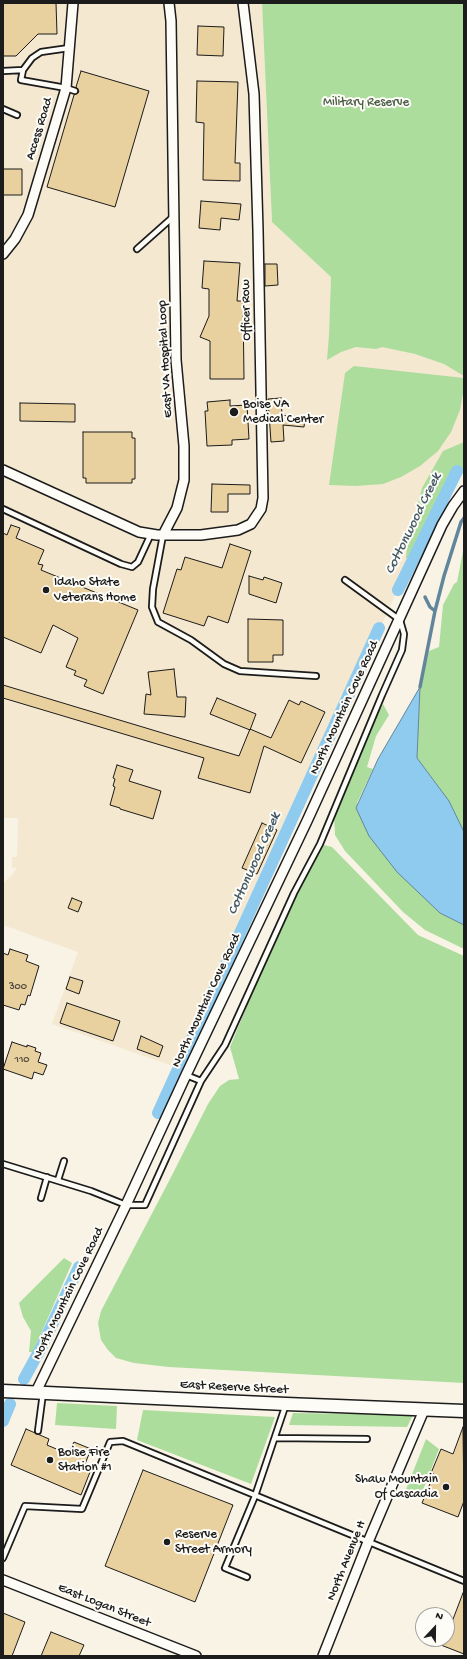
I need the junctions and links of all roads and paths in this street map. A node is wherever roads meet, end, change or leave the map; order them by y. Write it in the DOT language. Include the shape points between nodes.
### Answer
graph roads {
  1 [pos="73,3"];
  2 [pos="169,3"];
  3 [pos="243,3"];
  4 [pos="69,48"];
  5 [pos="23,70"];
  6 [pos="3,71"];
  7 [pos="71,89"];
  8 [pos="3,109"];
  9 [pos="17,115"];
  10 [pos="174,216"];
  11 [pos="137,249"];
  12 [pos="3,254"];
  13 [pos="3,470"];
  14 [pos="464,491"];
  15 [pos="3,509"];
  16 [pos="150,534"];
  17 [pos="163,535"];
  18 [pos="346,580"];
  19 [pos="400,620"];
  20 [pos="316,676"];
  21 [pos="186,1075"];
  22 [pos="201,1081"];
  23 [pos="64,1161"];
  24 [pos="3,1164"];
  25 [pos="47,1176"];
  26 [pos="58,1180"];
  27 [pos="41,1198"];
  28 [pos="126,1205"];
  29 [pos="3,1391"];
  30 [pos="39,1392"];
  31 [pos="286,1404"];
  32 [pos="424,1410"];
  33 [pos="464,1411"];
  34 [pos="38,1431"];
  35 [pos="275,1438"];
  36 [pos="367,1439"];
  37 [pos="255,1496"];
  38 [pos="368,1542"];
  39 [pos="3,1558"];
  40 [pos="247,1577"];
  41 [pos="3,1580"];
  42 [pos="464,1581"];
  43 [pos="196,1656"];
  44 [pos="323,1656"];
  1 -- 4 [label="street, Access Road"];
  2 -- 10 [label="street, East VA Hospital Loop"];
  3 -- 17 [label="street, Officer Row" via="254,94 263,498 251,524 238,530 201,535"];
  4 -- 5 [label="lane" via="41,52 32,58"];
  4 -- 7 [label="street, Access Road"];
  5 -- 6 [label="lane"];
  5 -- 7 [label="lane" via="22,80"];
  7 -- 12 [label="street, Access Road" via="28,215 15,239"];
  8 -- 9 [label="lane"];
  10 -- 11 [label="lane"];
  10 -- 17 [label="street, East VA Hospital Loop" via="176,360 184,446 184,480 177,508"];
  13 -- 16 [label="street" via="139,532"];
  14 -- 19 [label="street, North Mountain Cove Road" via="442,526"];
  15 -- 16 [label="lane" via="120,564 132,567 138,562"];
  16 -- 17 [label="street"];
  17 -- 20 [label="lane" via="153,589 152,607 158,622 191,640 224,664 240,671"];
  18 -- 19 [label="lane"];
  19 -- 21 [label="street, North Mountain Cove Road"];
  19 -- 22 [label="lane" via="404,634 402,650 324,836 294,893 225,1045"];
  21 -- 22 [label="lane"];
  21 -- 28 [label="street, North Mountain Cove Road"];
  22 -- 28 [label="lane" via="145,1205"];
  23 -- 26 [label="lane"];
  24 -- 25 [label="lane"];
  25 -- 26 [label="lane"];
  25 -- 27 [label="lane"];
  26 -- 28 [label="lane"];
  28 -- 30 [label="street, North Mountain Cove Road"];
  29 -- 30 [label="street, East Reserve Street"];
  30 -- 31 [label="street, East Reserve Street"];
  30 -- 34 [label="lane"];
  31 -- 32 [label="street, East Reserve Street"];
  31 -- 35 [label="lane"];
  32 -- 33 [label="street, East Reserve Street"];
  32 -- 38 [label="street, North Avenue H"];
  35 -- 36 [label="lane"];
  35 -- 37 [label="lane"];
  37 -- 38 [label="lane"];
  37 -- 39 [label="lane" via="123,1441 110,1442 82,1509 25,1506"];
  37 -- 40 [label="lane" via="225,1568"];
  38 -- 42 [label="lane"];
  38 -- 44 [label="street, North Avenue H"];
  41 -- 43 [label="street, East Logan Street"];
}
